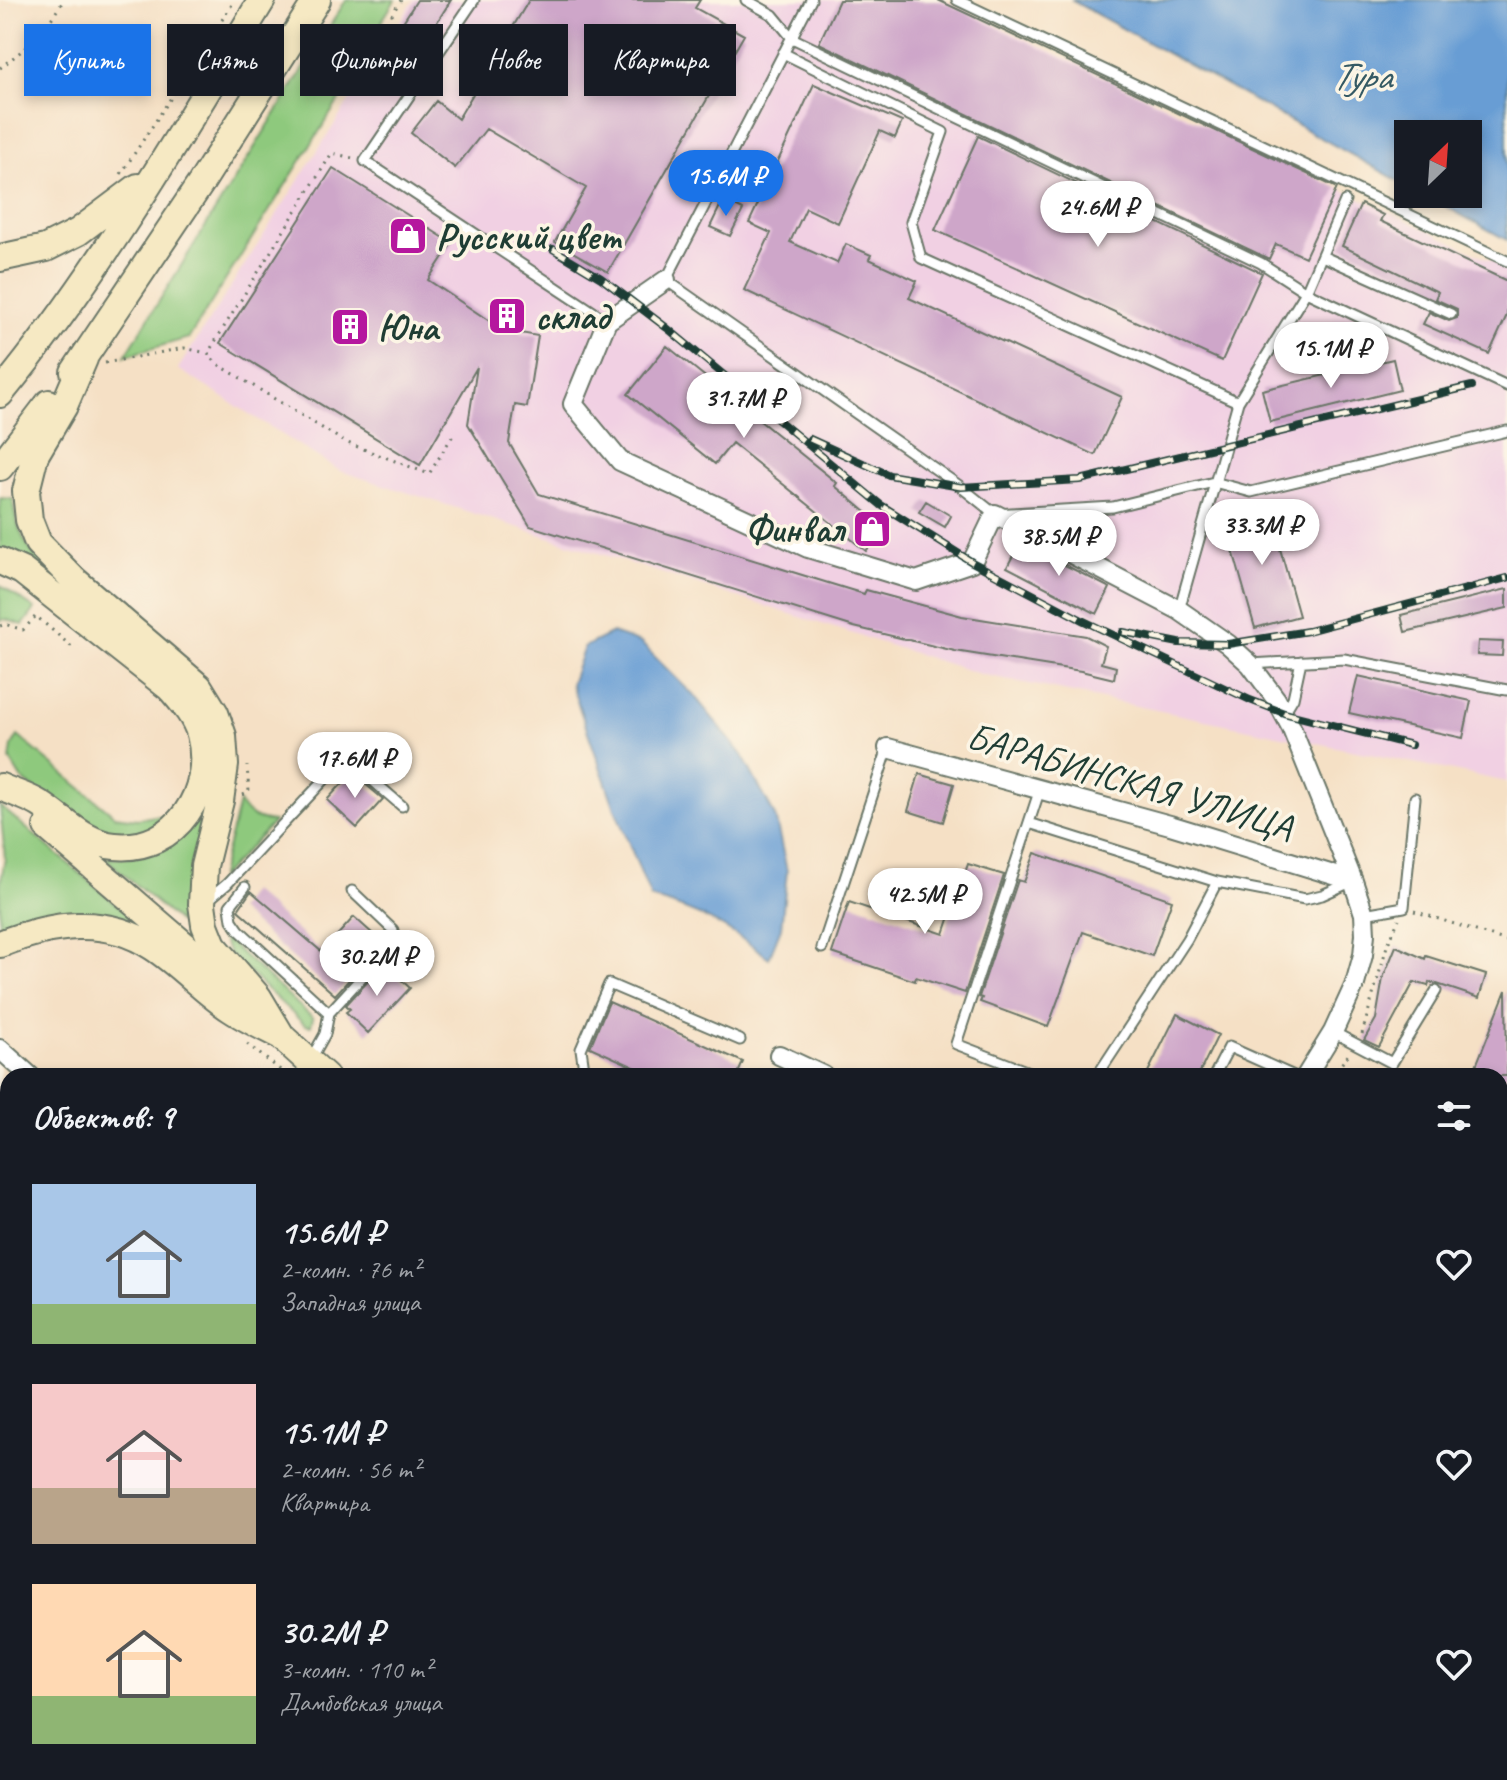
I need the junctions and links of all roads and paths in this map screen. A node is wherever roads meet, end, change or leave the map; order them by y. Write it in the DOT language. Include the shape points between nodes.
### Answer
graph roads {
  1 [pos="64,0"];
  2 [pos="235,0"];
  3 [pos="262,0"];
  4 [pos="317,0"];
  5 [pos="401,0"];
  6 [pos="474,0"];
  7 [pos="746,0"];
  8 [pos="811,0"];
  9 [pos="957,0"];
  10 [pos="394,24"];
  11 [pos="792,38"];
  12 [pos="443,46"];
  13 [pos="783,53"];
  14 [pos="0,68"];
  15 [pos="409,96"];
  16 [pos="365,161"];
  17 [pos="156,172"];
  18 [pos="121,173"];
  19 [pos="1345,201"];
  20 [pos="1322,256"];
  21 [pos="0,258"];
  22 [pos="1507,261"];
  23 [pos="666,280"];
  24 [pos="1306,292"];
  25 [pos="1451,314"];
  26 [pos="607,321"];
  27 [pos="208,353"];
  28 [pos="94,361"];
  29 [pos="1507,386"];
  30 [pos="0,394"];
  31 [pos="1238,402"];
  32 [pos="1507,431"];
  33 [pos="455,432"];
  34 [pos="0,467"];
  35 [pos="1214,482"];
  36 [pos="995,514"];
  37 [pos="0,561"];
  38 [pos="1179,610"];
  39 [pos="0,626"];
  40 [pos="73,648"];
  41 [pos="1301,661"];
  42 [pos="1250,664"];
  43 [pos="1507,690"];
  44 [pos="1284,713"];
  45 [pos="888,748"];
  46 [pos="0,787"];
  47 [pos="1040,789"];
  48 [pos="1415,798"];
  49 [pos="402,806"];
  50 [pos="1029,823"];
  51 [pos="1353,881"];
  52 [pos="1217,882"];
  53 [pos="245,887"];
  54 [pos="352,891"];
  55 [pos="202,904"];
  56 [pos="1404,907"];
  57 [pos="1364,914"];
  58 [pos="1507,941"];
  59 [pos="0,944"];
  60 [pos="822,948"];
  61 [pos="1436,991"];
  62 [pos="329,1013"];
  63 [pos="1333,1032"];
  64 [pos="282,1037"];
  65 [pos="740,1040"];
  66 [pos="1357,1044"];
  67 [pos="0,1049"];
  68 [pos="779,1055"];
  69 [pos="21,1068"];
  70 [pos="316,1068"];
  71 [pos="317,1068"];
  72 [pos="584,1068"];
  73 [pos="807,1068"];
  74 [pos="1018,1068"];
  75 [pos="1102,1068"];
  76 [pos="1218,1068"];
  77 [pos="1276,1068"];
  78 [pos="1311,1068"];
  79 [pos="1338,1068"];
  1 -- 14 [label="path" via="39,37"];
  2 -- 18 [label="path"];
  3 -- 17 [label="main road"];
  4 -- 28 [label="main road"];
  5 -- 10 [label="path" via="392,14"];
  6 -- 12 [label="lane"];
  7 -- 11 [label="lane" via="773,15"];
  8 -- 11 [label="lane"];
  9 -- 22 [label="lane"];
  11 -- 13 [label="lane"];
  11 -- 24 [label="lane" via="1261,263"];
  13 -- 23 [label="lane"];
  13 -- 31 [label="lane" via="943,132 911,222 921,258"];
  15 -- 16 [label="lane"];
  16 -- 26 [label="lane"];
  16 -- 27 [label="path" via="332,153"];
  17 -- 21 [label="main road" via="78,232 46,248"];
  17 -- 30 [label="main road" via="39,347"];
  19 -- 20 [label="lane"];
  20 -- 24 [label="lane"];
  20 -- 25 [label="lane"];
  23 -- 26 [label="street"];
  23 -- 36 [label="lane"];
  24 -- 29 [label="lane"];
  24 -- 31 [label="lane"];
  26 -- 36 [label="street" via="573,404 620,461 808,548 916,581 972,562"];
  27 -- 28 [label="path" via="184,348"];
  27 -- 33 [label="path" via="216,363 345,442 429,474"];
  28 -- 34 [label="main road"];
  28 -- 55 [label="main road" via="35,455 26,491 29,520 38,543 199,687 215,713 225,765 204,866"];
  31 -- 35 [label="lane"];
  32 -- 35 [label="lane" via="1251,492"];
  35 -- 36 [label="lane" via="1113,507"];
  35 -- 38 [label="lane"];
  36 -- 38 [label="street"];
  37 -- 46 [label="main road" via="22,571 170,688 188,709 204,758 201,786 190,810 157,840 133,846 99,842 38,803"];
  38 -- 42 [label="street"];
  39 -- 40 [label="path" via="23,630 36,616"];
  41 -- 42 [label="lane"];
  41 -- 43 [label="lane" via="1344,659"];
  41 -- 44 [label="lane"];
  42 -- 44 [label="street"];
  44 -- 51 [label="street"];
  45 -- 47 [label="street, БАРАБИНСКАЯ УЛИЦА"];
  45 -- 60 [label="lane"];
  46 -- 64 [label="main road"];
  47 -- 50 [label="lane"];
  47 -- 51 [label="street, БАРАБИНСКАЯ УЛИЦА"];
  48 -- 56 [label="lane"];
  49 -- 55 [label="lane" via="356,766 340,763"];
  50 -- 52 [label="lane"];
  50 -- 74 [label="lane" via="956,1044"];
  51 -- 52 [label="lane" via="1305,899"];
  51 -- 57 [label="street"];
  52 -- 75 [label="lane" via="1187,939"];
  53 -- 62 [label="lane" via="230,906 232,920"];
  54 -- 62 [label="lane" via="393,930 394,942"];
  55 -- 64 [label="main road" via="213,945 258,997"];
  56 -- 57 [label="lane"];
  56 -- 58 [label="path"];
  56 -- 66 [label="path"];
  57 -- 63 [label="street" via="1363,955"];
  59 -- 64 [label="main road" via="52,928 94,925 123,932 153,947 230,1008"];
  61 -- 66 [label="lane" via="1392,1063"];
  62 -- 71 [label="lane"];
  63 -- 66 [label="lane"];
  63 -- 78 [label="street"];
  64 -- 70 [label="main road"];
  65 -- 72 [label="lane" via="609,984 581,1049"];
  66 -- 79 [label="path"];
  67 -- 69 [label="street"];
  68 -- 73 [label="street"];
  76 -- 77 [label="lane" via="1229,1047"];
}
